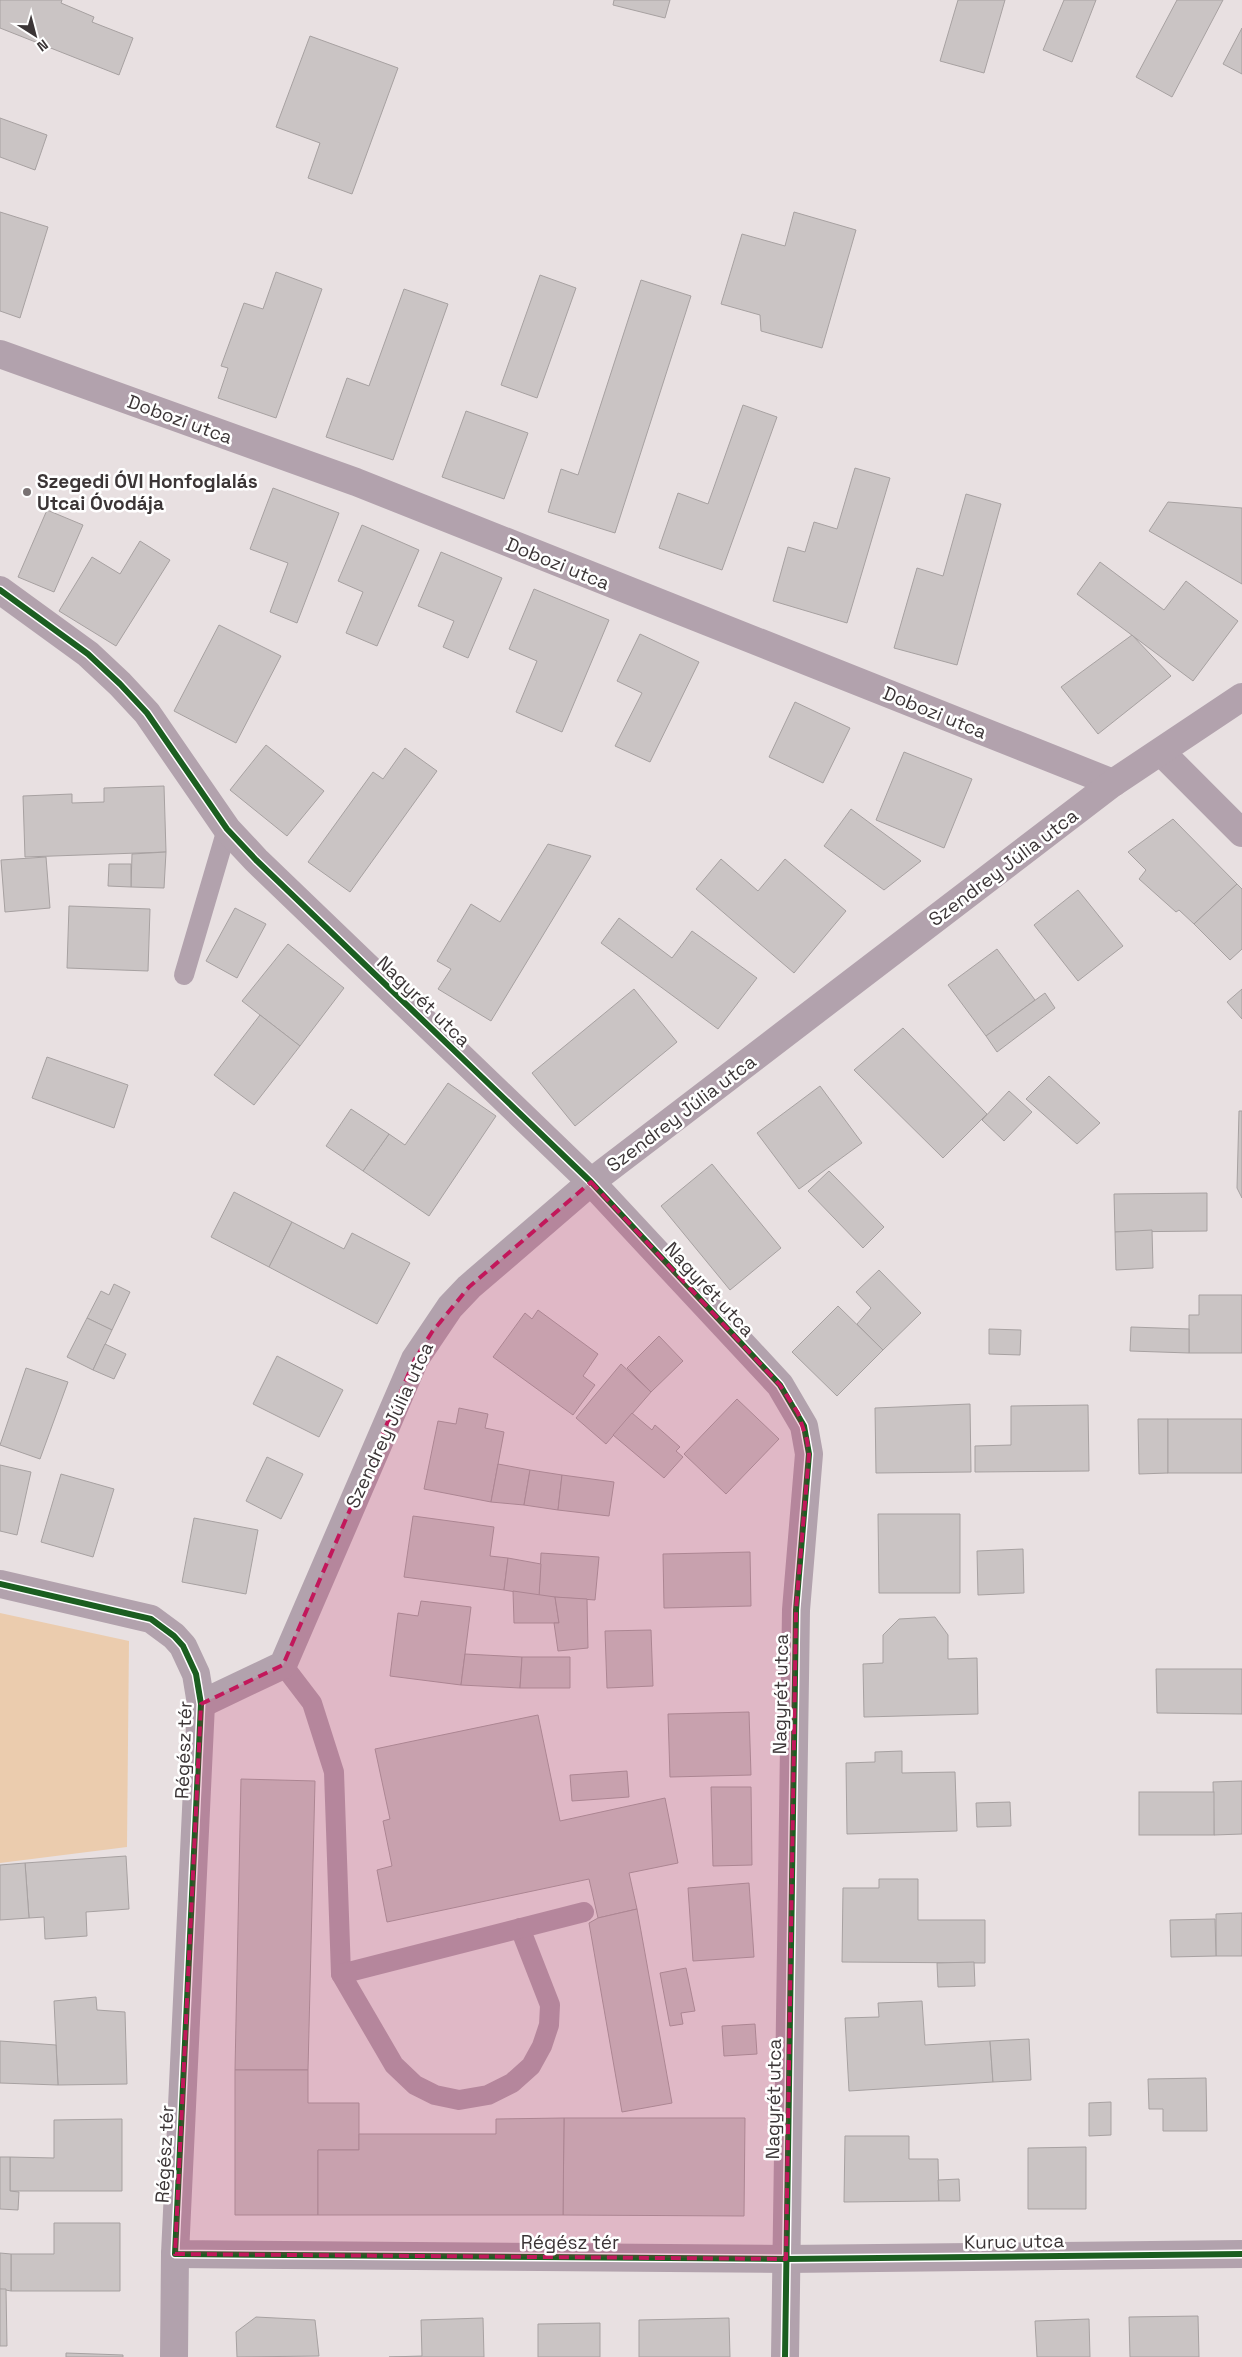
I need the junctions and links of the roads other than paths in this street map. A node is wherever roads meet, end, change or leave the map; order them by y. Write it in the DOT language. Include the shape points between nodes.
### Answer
graph roads {
  1 [pos="0,354"];
  2 [pos="0,590"];
  3 [pos="1242,697"];
  4 [pos="1162,752"];
  5 [pos="1113,783"];
  6 [pos="227,828"];
  7 [pos="1242,832"];
  8 [pos="184,975"];
  9 [pos="591,1182"];
  10 [pos="0,1584"];
  11 [pos="283,1665"];
  12 [pos="201,1704"];
  13 [pos="584,1912"];
  14 [pos="520,1928"];
  15 [pos="341,1974"];
  16 [pos="175,2254"];
  17 [pos="1242,2254"];
  18 [pos="786,2259"];
  19 [pos="174,2357"];
  20 [pos="785,2357"];
  1 -- 5 [label="street, Dobozi utca" via="356,482"];
  2 -- 6 [label="street, Nagyrét utca" via="88,654 120,684 146,713"];
  3 -- 4 [label="street, Szendrey Júlia utca"];
  4 -- 5 [label="street, Szendrey Júlia utca"];
  4 -- 7 [label="street"];
  5 -- 9 [label="street, Szendrey Júlia utca"];
  6 -- 8 [label="lane"];
  6 -- 9 [label="street, Nagyrét utca" via="256,860"];
  9 -- 11 [label="street, Szendrey Júlia utca" via="468,1287 432,1332 415,1359"];
  9 -- 18 [label="street, Nagyrét utca" via="780,1386 798,1414 807,1440 809,1454 796,1610"];
  10 -- 12 [label="street, Régész tér" via="151,1619 183,1646 196,1674"];
  11 -- 12 [label="street"];
  11 -- 15 [label="lane" via="312,1703 334,1772"];
  12 -- 16 [label="street, Régész tér"];
  13 -- 14 [label="lane"];
  14 -- 15 [label="lane"];
  14 -- 15 [label="lane" via="550,2005 549,2025 531,2066 512,2083 488,2095 458,2100 415,2086 394,2066"];
  16 -- 18 [label="street, Régész tér"];
  16 -- 19 [label="street"];
  17 -- 18 [label="street, Kuruc utca"];
  18 -- 20 [label="street, Nagyrét utca"];
}
